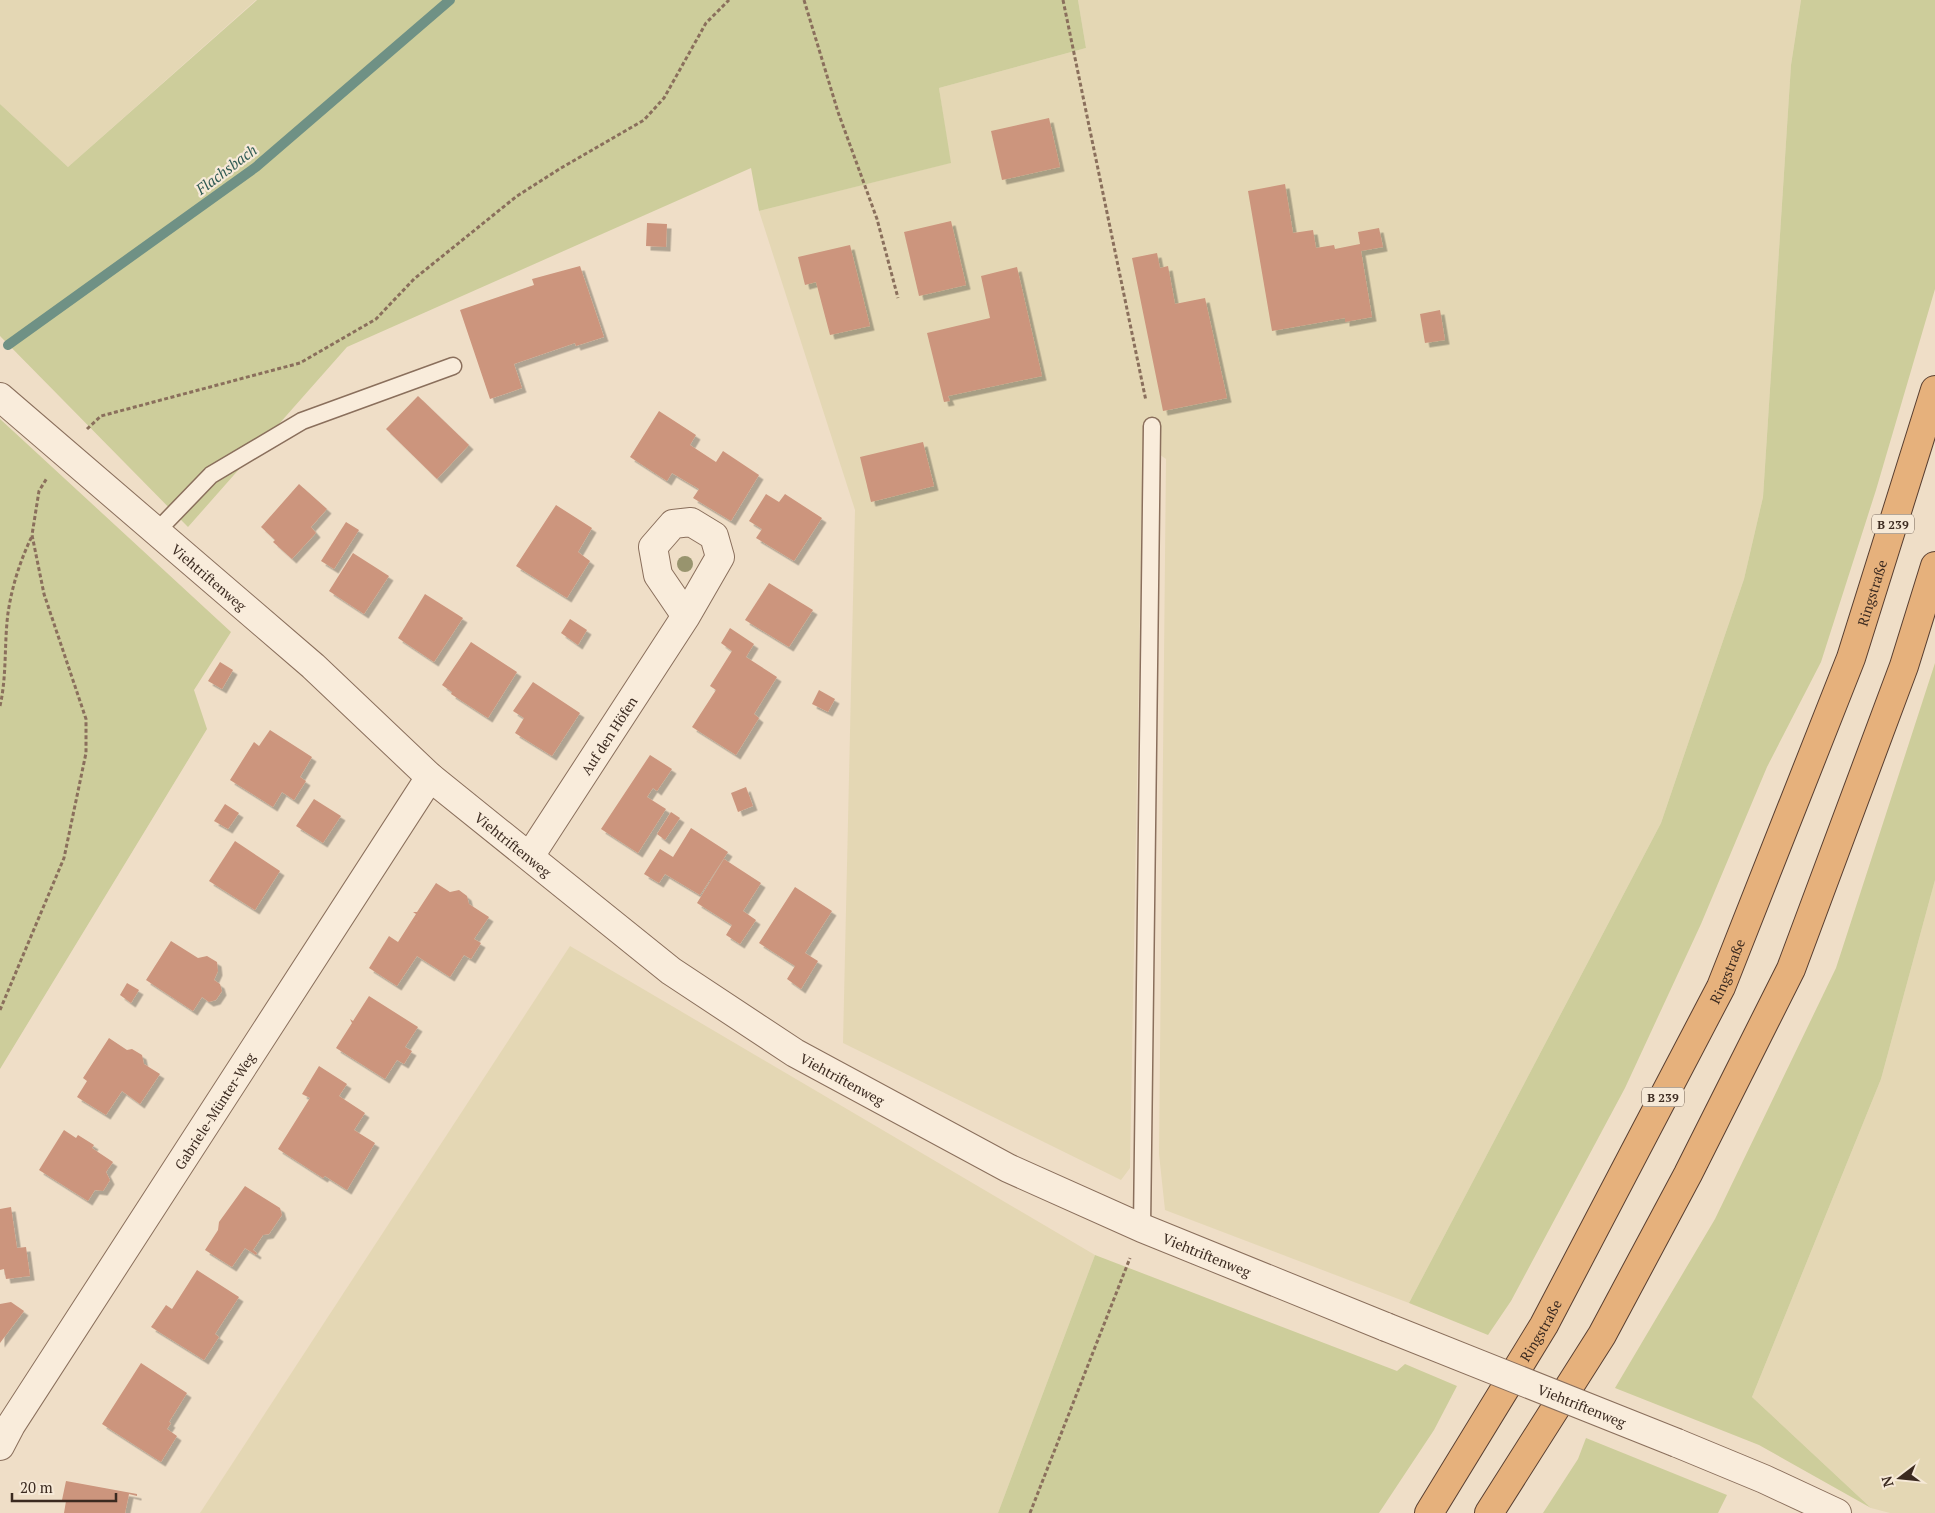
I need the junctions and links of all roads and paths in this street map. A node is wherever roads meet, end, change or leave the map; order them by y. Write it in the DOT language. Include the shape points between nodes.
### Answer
graph roads {
  1 [pos="804,0"];
  2 [pos="1063,0"];
  3 [pos="898,298"];
  4 [pos="453,366"];
  5 [pos="1935,390"];
  6 [pos="0,397"];
  7 [pos="1152,426"];
  8 [pos="156,531"];
  9 [pos="32,535"];
  10 [pos="1935,566"];
  11 [pos="686,616"];
  12 [pos="0,706"];
  13 [pos="430,777"];
  14 [pos="530,856"];
  15 [pos="1142,1228"];
  16 [pos="4,1430"];
  17 [pos="1030,1513"];
  18 [pos="1429,1513"];
  19 [pos="1489,1513"];
  20 [pos="1837,1513"];
  1 -- 3 [label="path" via="838,112 877,218"];
  2 -- 7 [label="path"];
  4 -- 8 [label="lane" via="302,421 211,476"];
  5 -- 18 [label="highway, Ringstraße / B 239" via="1851,658 1721,987 1544,1325"];
  6 -- 8 [label="street, Viehtriftenweg"];
  7 -- 15 [label="lane"];
  8 -- 13 [label="street, Viehtriftenweg" via="313,666"];
  9 -- 12 [label="path" via="18,568 8,614 5,685"];
  10 -- 19 [label="highway" via="1904,666 1791,969 1688,1174 1602,1335"];
  11 -- 14 [label="street, Auf den Höfen"];
  13 -- 14 [label="street, Viehtriftenweg"];
  13 -- 16 [label="street, Gabriele-Münter-Weg"];
  14 -- 15 [label="street, Viehtriftenweg" via="671,971 795,1053 1008,1168"];
  15 -- 17 [label="path"];
  15 -- 20 [label="street, Viehtriftenweg, bridge" via="1677,1443"];
}
